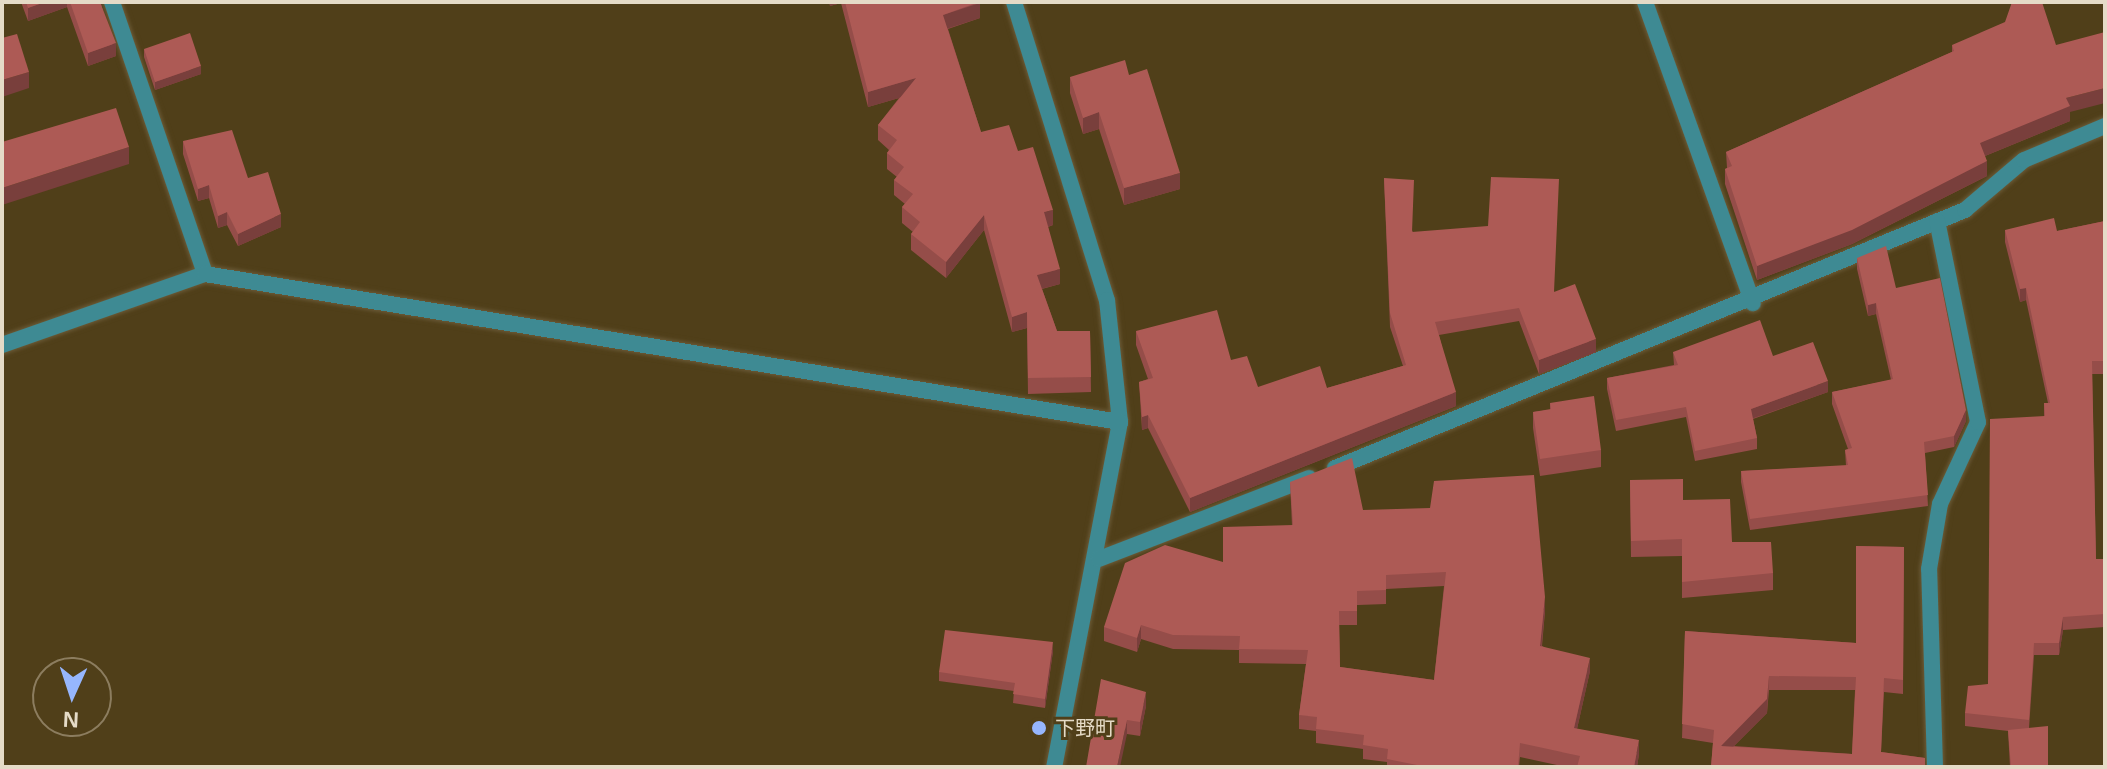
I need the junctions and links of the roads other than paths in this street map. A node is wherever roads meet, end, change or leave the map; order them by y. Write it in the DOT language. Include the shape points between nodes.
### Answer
graph roads {
  1 [pos="112,2"];
  2 [pos="1014,2"];
  3 [pos="1645,2"];
  4 [pos="2105,126"];
  5 [pos="1937,221"];
  6 [pos="205,274"];
  7 [pos="1753,303"];
  8 [pos="2,345"];
  9 [pos="1120,422"];
  10 [pos="1099,559"];
  11 [pos="1054,767"];
  12 [pos="1935,767"];
  1 -- 6 [label="street"];
  2 -- 9 [label="street" via="1107,300"];
  3 -- 7 [label="street"];
  4 -- 5 [label="street" via="2024,160 1965,210"];
  5 -- 7 [label="street"];
  5 -- 12 [label="street" via="1978,422 1940,504 1929,569"];
  6 -- 8 [label="street"];
  6 -- 9 [label="street"];
  7 -- 10 [label="street"];
  9 -- 10 [label="street"];
  10 -- 11 [label="street"];
}
